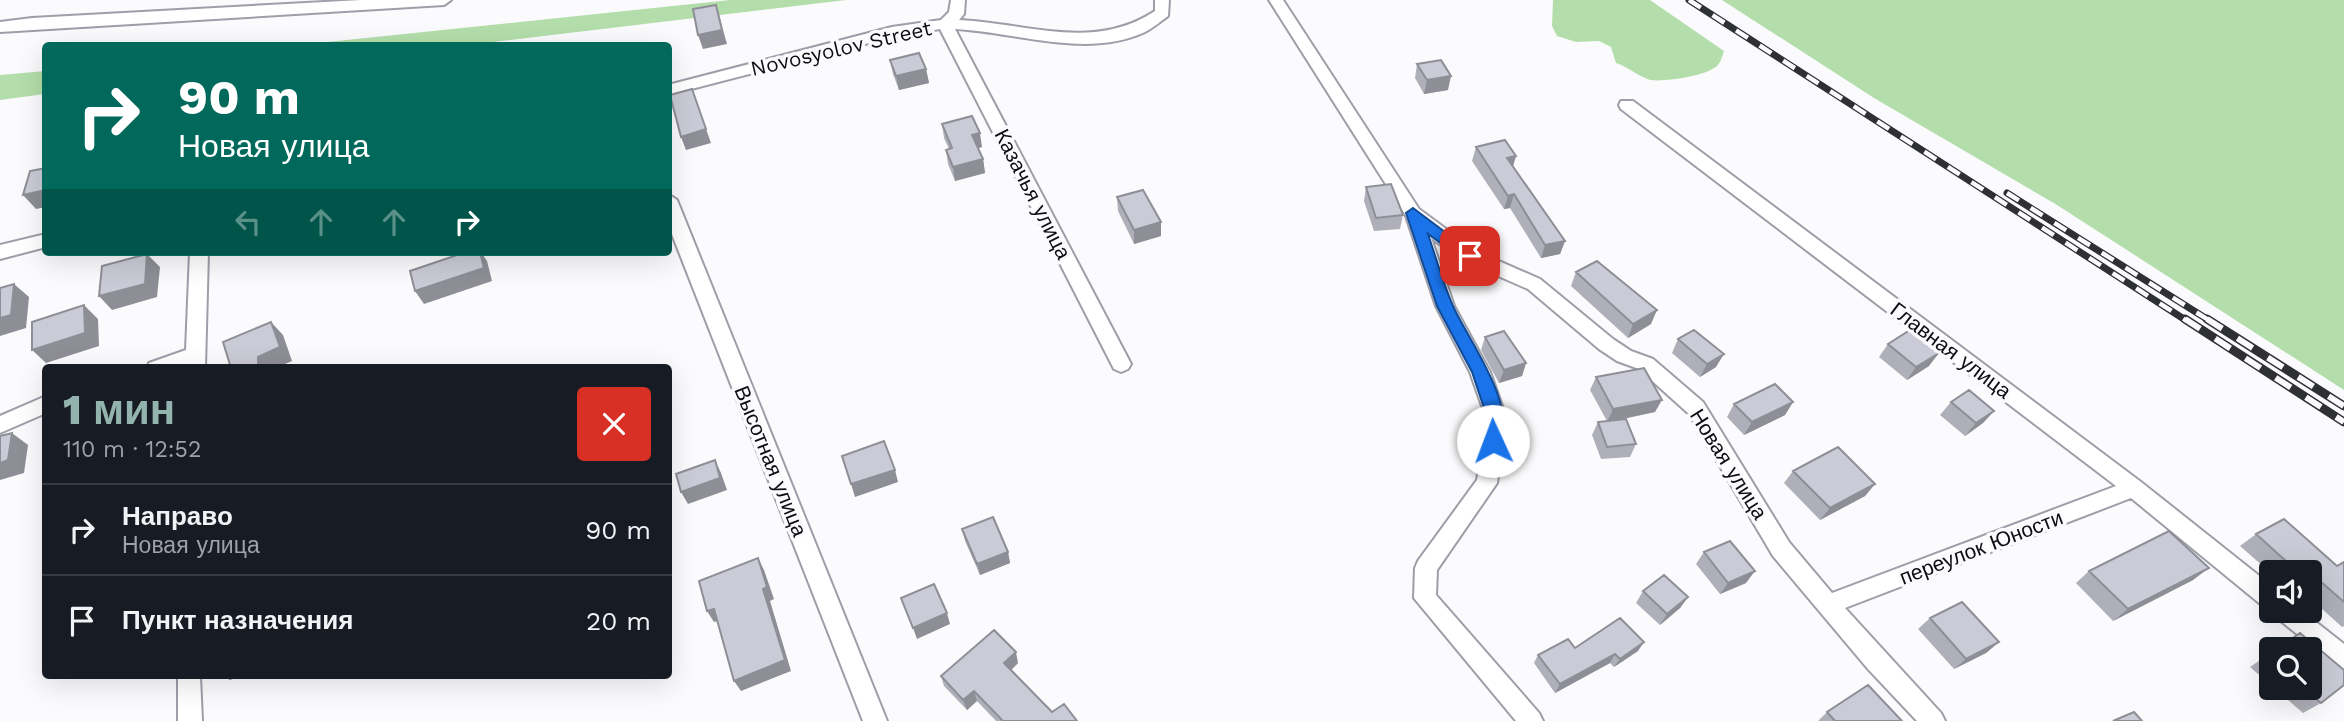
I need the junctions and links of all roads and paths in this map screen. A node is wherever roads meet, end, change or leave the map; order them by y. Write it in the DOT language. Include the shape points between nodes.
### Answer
graph roads {
  1 [pos="444,0"];
  2 [pos="958,0"];
  3 [pos="1162,0"];
  4 [pos="1276,0"];
  5 [pos="383,2"];
  6 [pos="168,8"];
  7 [pos="945,24"];
  8 [pos="0,27"];
  9 [pos="672,89"];
  10 [pos="1627,105"];
  11 [pos="672,210"];
  12 [pos="1413,213"];
  13 [pos="42,241"];
  14 [pos="0,252"];
  15 [pos="199,256"];
  16 [pos="195,361"];
  17 [pos="1121,364"];
  18 [pos="42,406"];
  19 [pos="0,425"];
  20 [pos="2134,488"];
  21 [pos="2259,589"];
  22 [pos="1828,605"];
  23 [pos="2300,623"];
  24 [pos="2344,658"];
  25 [pos="189,679"];
  26 [pos="190,721"];
  27 [pos="875,721"];
  28 [pos="1531,721"];
  29 [pos="1933,721"];
  1 -- 5 [label="street"];
  2 -- 7 [label="street" via="957,14"];
  3 -- 7 [label="street, Novosyolov Street" via="1163,13 1151,24 1107,38"];
  4 -- 12 [label="street, Новая улица"];
  5 -- 6 [label="street"];
  6 -- 8 [label="street"];
  7 -- 9 [label="street, Novosyolov Street"];
  7 -- 17 [label="street, Казачья улица"];
  10 -- 20 [label="street, Главная улица"];
  11 -- 27 [label="street, Высотная улица"];
  12 -- 22 [label="street, Новая улица" via="1470,256 1534,284 1606,344 1646,363 1673,386 1696,408 1781,549"];
  12 -- 28 [label="street" via="1445,306 1480,372 1497,420 1487,483 1426,568 1425,598"];
  13 -- 14 [label="street"];
  15 -- 16 [label="street"];
  18 -- 19 [label="street"];
  20 -- 21 [label="street, Главная улица"];
  20 -- 22 [label="street, переулок Юности"];
  22 -- 29 [label="street, Новая улица"];
  23 -- 24 [label="street"];
  25 -- 26 [label="street"];
}
